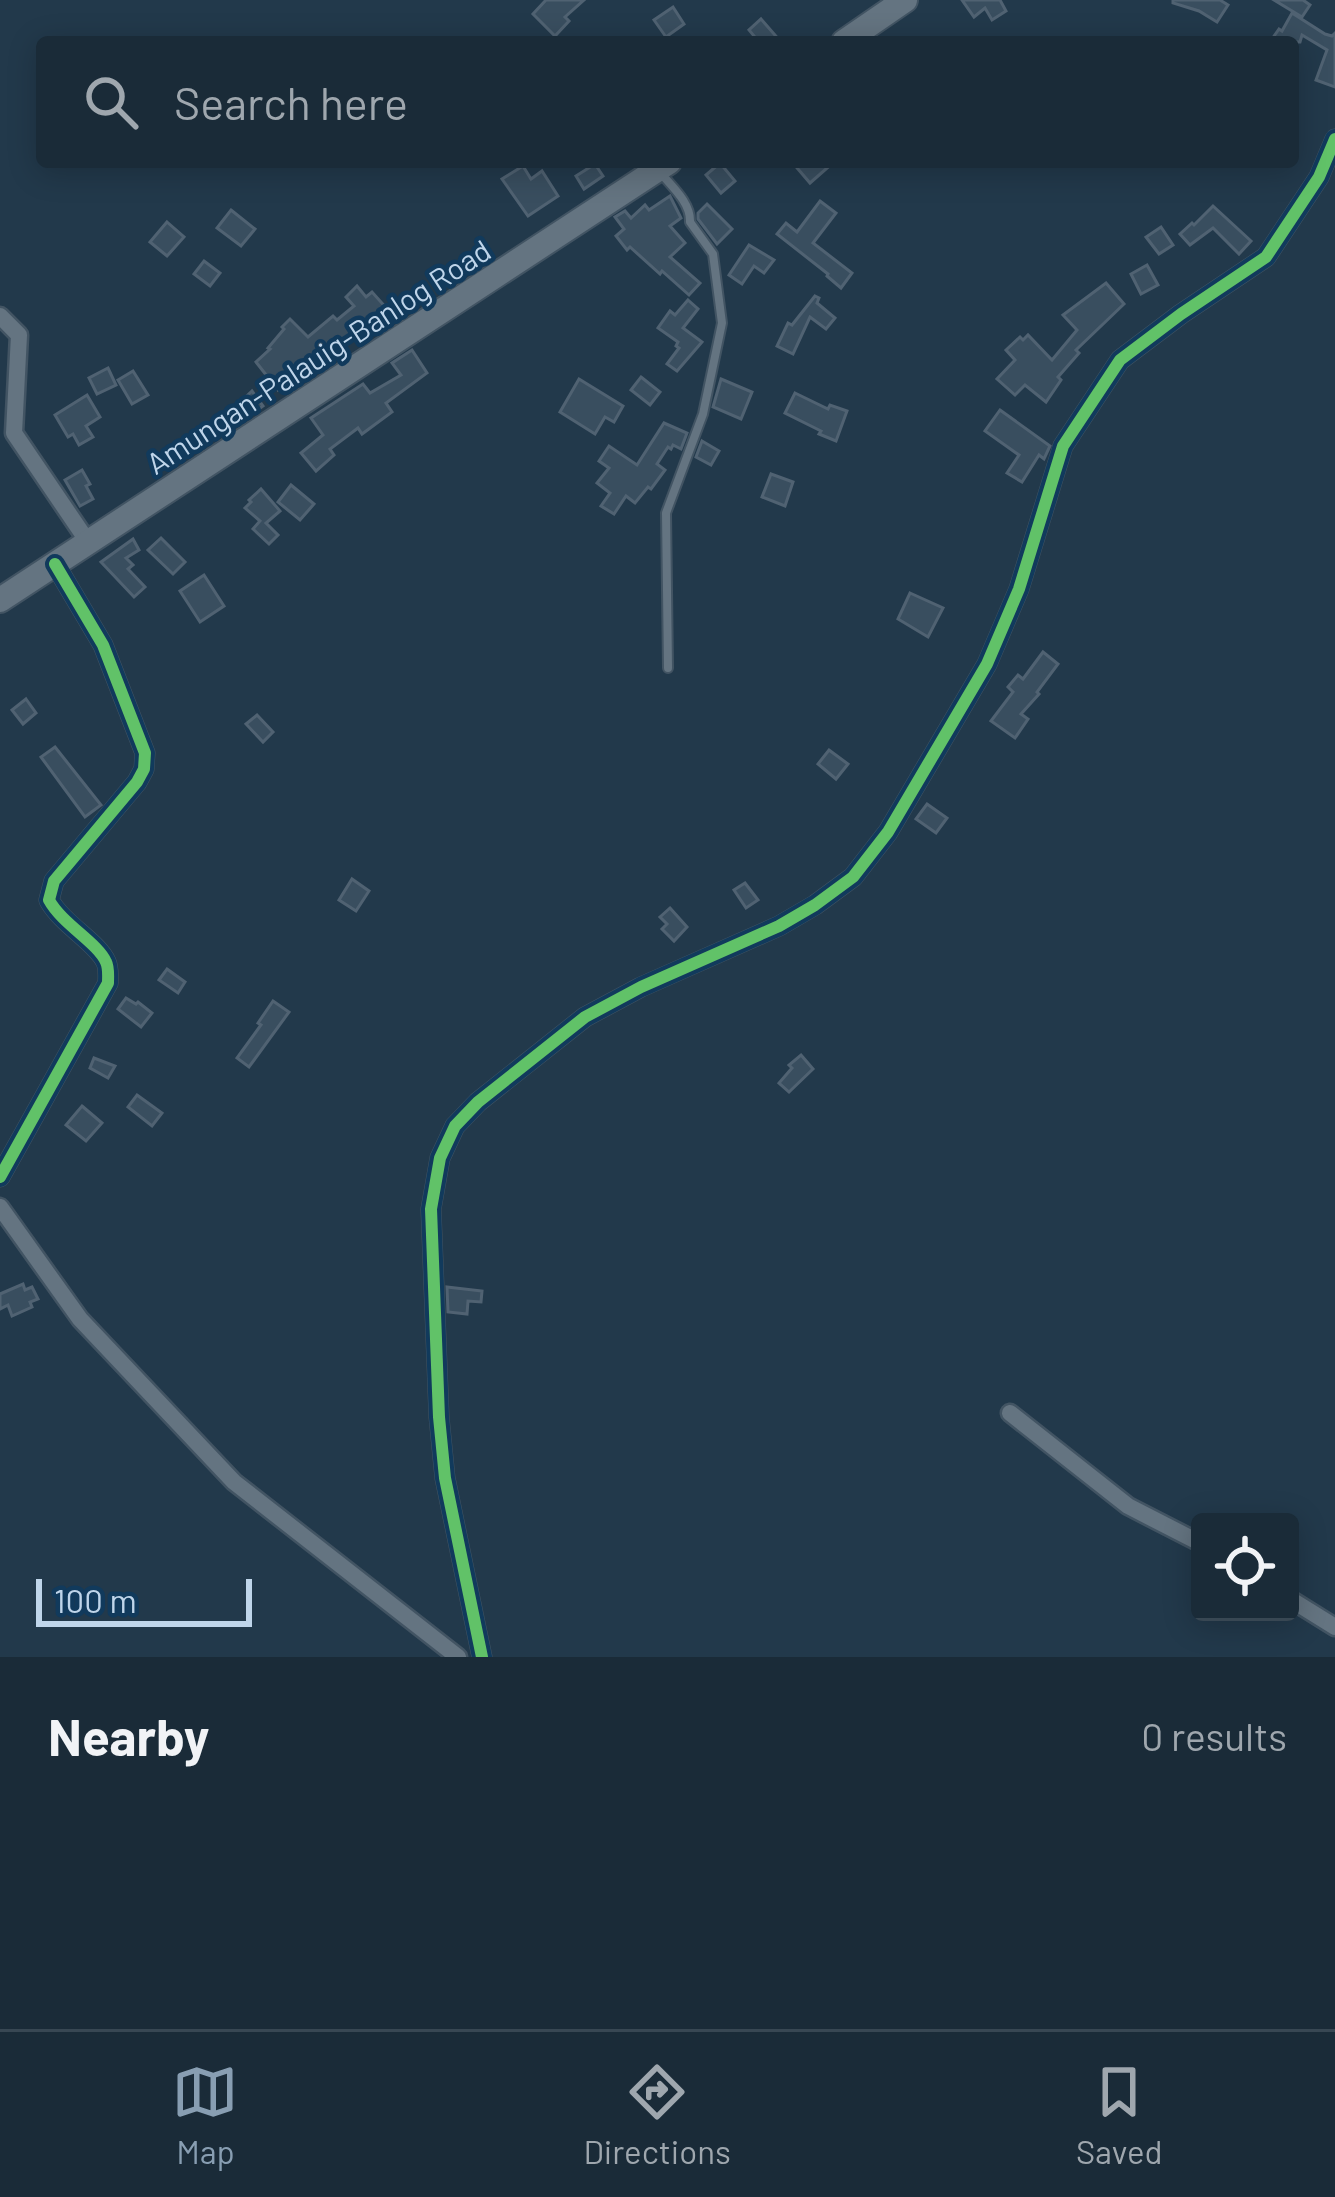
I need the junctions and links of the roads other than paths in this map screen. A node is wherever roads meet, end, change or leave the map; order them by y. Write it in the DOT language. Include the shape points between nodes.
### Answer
graph roads {
  1 [pos="905,0"];
  2 [pos="853,36"];
  3 [pos="1335,139"];
  4 [pos="660,168"];
  5 [pos="664,168"];
  6 [pos="0,316"];
  7 [pos="88,542"];
  8 [pos="55,564"];
  9 [pos="0,600"];
  10 [pos="668,668"];
  11 [pos="0,1177"];
  12 [pos="0,1207"];
  13 [pos="1010,1412"];
  14 [pos="1191,1538"];
  15 [pos="1299,1605"];
  16 [pos="1335,1627"];
  17 [pos="458,1657"];
  18 [pos="482,1657"];
  1 -- 2 [label="main road"];
  3 -- 18 [label="street" via="1266,257 1120,360 1063,446 988,664 853,877 779,926 585,1017 454,1126 431,1209 439,1417"];
  4 -- 7 [label="main road, Amungan-Palauig-Banlog Road"];
  5 -- 10 [label="lane" via="713,254 722,323 703,414 666,513"];
  6 -- 7 [label="street" via="19,335 14,433"];
  7 -- 8 [label="main road, Amungan-Palauig-Banlog Road"];
  8 -- 9 [label="main road, Amungan-Palauig-Banlog Road"];
  8 -- 11 [label="street" via="103,645 146,753 137,782 55,881 49,900 108,964 108,983"];
  12 -- 17 [label="street" via="80,1319 234,1482"];
  13 -- 14 [label="street" via="1128,1506"];
  15 -- 16 [label="street"];
}
